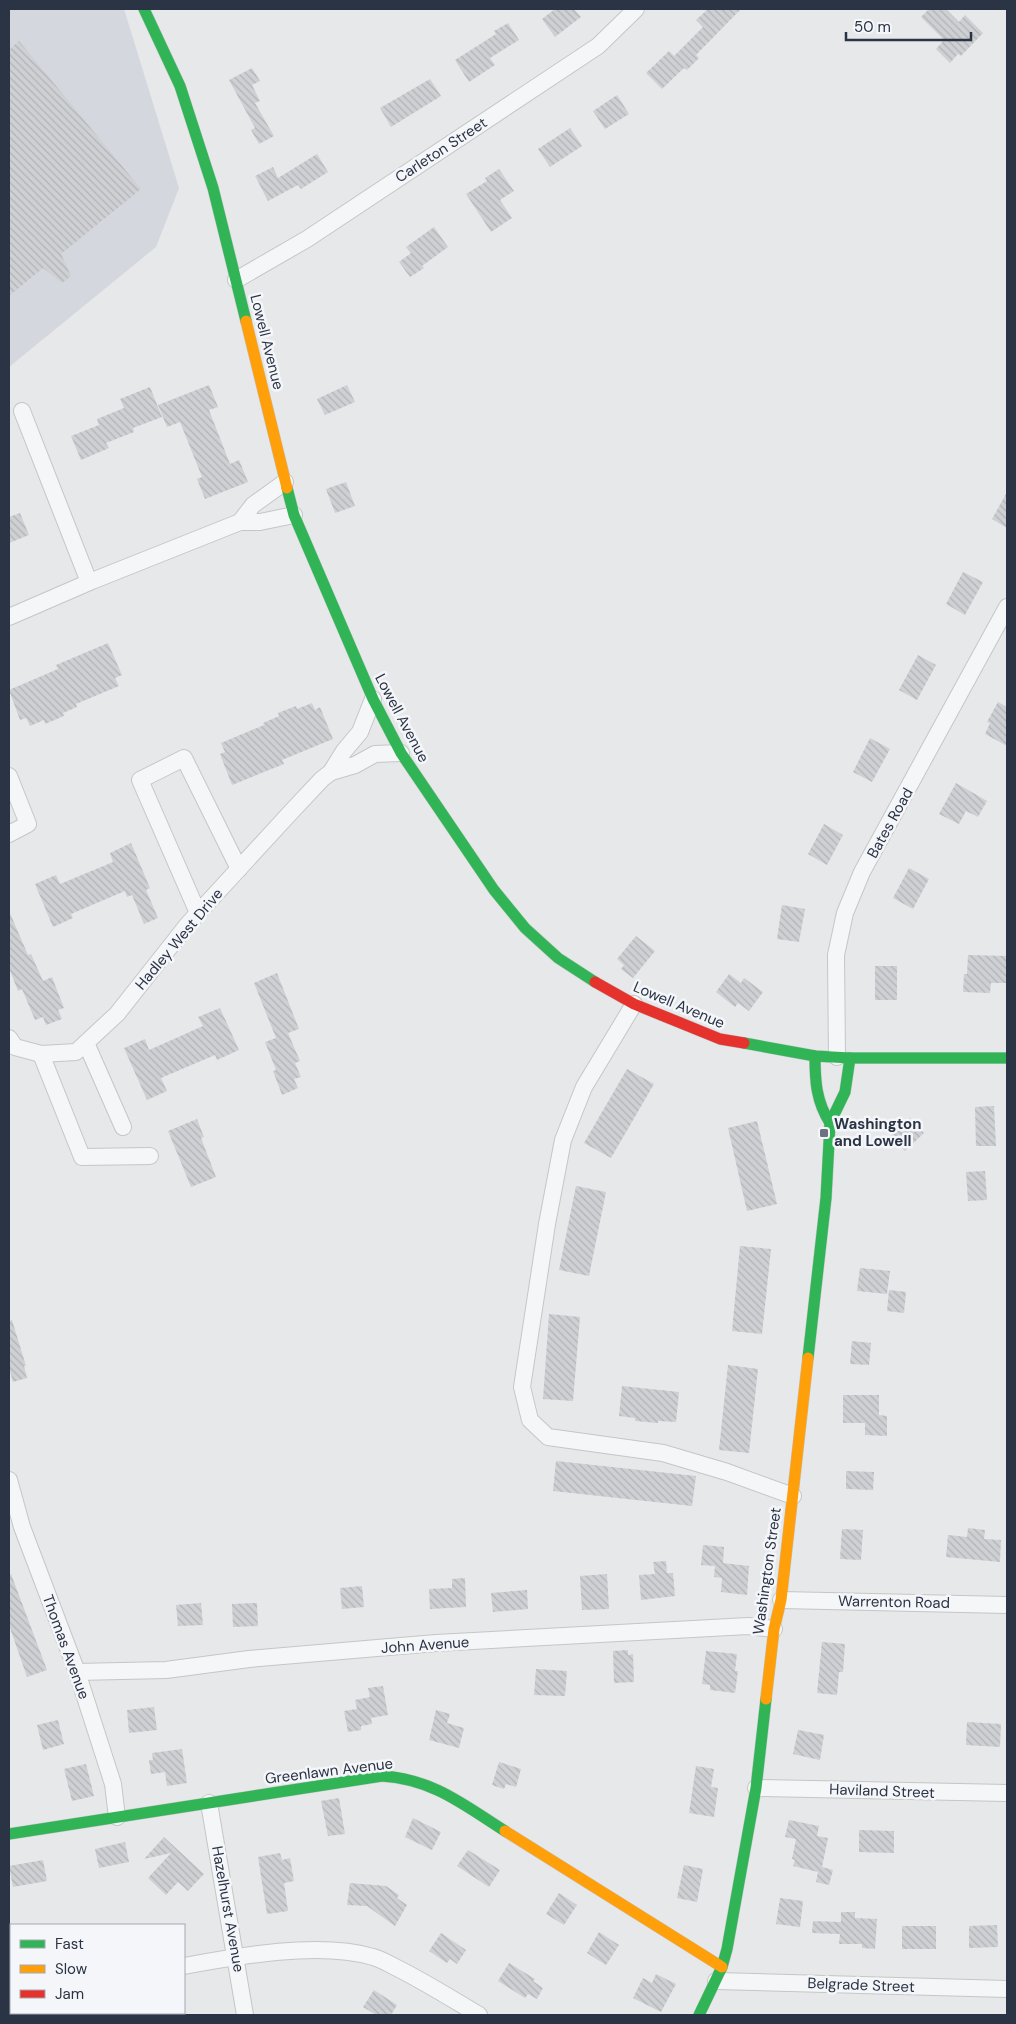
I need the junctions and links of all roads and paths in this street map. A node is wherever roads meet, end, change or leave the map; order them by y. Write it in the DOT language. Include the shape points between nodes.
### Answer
graph roads {
  1 [pos="144,9"];
  2 [pos="636,9"];
  3 [pos="236,280"];
  4 [pos="22,411"];
  5 [pos="285,482"];
  6 [pos="294,515"];
  7 [pos="240,522"];
  8 [pos="89,582"];
  9 [pos="1007,608"];
  10 [pos="9,617"];
  11 [pos="373,700"];
  12 [pos="401,753"];
  13 [pos="331,772"];
  14 [pos="9,776"];
  15 [pos="9,834"];
  16 [pos="239,869"];
  17 [pos="198,913"];
  18 [pos="634,1004"];
  19 [pos="9,1038"];
  20 [pos="86,1043"];
  21 [pos="41,1054"];
  22 [pos="815,1056"];
  23 [pos="843,1058"];
  24 [pos="1007,1058"];
  25 [pos="830,1122"];
  26 [pos="123,1127"];
  27 [pos="150,1156"];
  28 [pos="9,1480"];
  29 [pos="793,1496"];
  30 [pos="15,1530"];
  31 [pos="781,1600"];
  32 [pos="1007,1605"];
  33 [pos="774,1629"];
  34 [pos="77,1672"];
  35 [pos="756,1788"];
  36 [pos="1007,1793"];
  37 [pos="209,1803"];
  38 [pos="117,1817"];
  39 [pos="9,1834"];
  40 [pos="237,1957"];
  41 [pos="185,1966"];
  42 [pos="719,1974"];
  43 [pos="1007,1989"];
  44 [pos="245,2015"];
  45 [pos="479,2015"];
  46 [pos="699,2015"];
  1 -- 3 [label="street, Lowell Avenue" via="180,86 213,188"];
  2 -- 3 [label="street, Carleton Street" via="590,51 307,239"];
  3 -- 5 [label="street, Lowell Avenue"];
  4 -- 8 [label="street"];
  5 -- 6 [label="street, Lowell Avenue"];
  5 -- 7 [label="street" via="253,505"];
  6 -- 7 [label="street" via="260,522"];
  6 -- 11 [label="street, Lowell Avenue"];
  7 -- 8 [label="street"];
  8 -- 10 [label="street"];
  9 -- 23 [label="street, Bates Road" via="862,872 845,914 836,955"];
  11 -- 12 [label="street, Lowell Avenue"];
  11 -- 13 [label="street, Hadley West Drive" via="360,732"];
  12 -- 13 [label="street, Hadley West Drive" via="375,754 355,765"];
  12 -- 18 [label="street, Lowell Avenue" via="494,890 525,928 558,958"];
  13 -- 16 [label="street, Hadley West Drive"];
  14 -- 15 [label="street" via="28,824"];
  16 -- 17 [label="street, Hadley West Drive"];
  16 -- 17 [label="street" via="184,758 140,780"];
  17 -- 20 [label="street, Hadley West Drive" via="118,1014"];
  18 -- 22 [label="street, Lowell Avenue" via="720,1039"];
  18 -- 29 [label="street" via="584,1087 563,1140 546,1224 522,1387 530,1420 548,1436 663,1453"];
  19 -- 21 [label="street, Hadley West Drive" via="15,1047"];
  20 -- 21 [label="street, Hadley West Drive" via="76,1052"];
  20 -- 26 [label="street"];
  21 -- 27 [label="street" via="82,1157"];
  22 -- 23 [label="street, Lowell Avenue"];
  22 -- 25 [label="street" via="819,1107"];
  23 -- 24 [label="street, Lowell Avenue"];
  23 -- 25 [label="street, Washington Street" via="845,1092"];
  25 -- 29 [label="street, Washington Street" via="826,1198"];
  28 -- 30 [label="street, Thomas Avenue"];
  29 -- 31 [label="street, Washington Street"];
  30 -- 34 [label="street, Thomas Avenue"];
  31 -- 32 [label="street, Warrenton Road"];
  31 -- 33 [label="street, Washington Street"];
  33 -- 34 [label="street, John Avenue" via="748,1626 436,1643 249,1659 166,1670"];
  33 -- 35 [label="street, Washington Street"];
  34 -- 38 [label="street, Thomas Avenue" via="113,1784"];
  35 -- 36 [label="street, Haviland Street"];
  35 -- 42 [label="street, Washington Street"];
  37 -- 38 [label="street, Greenlawn Avenue"];
  37 -- 40 [label="street, Hazelhurst Avenue"];
  37 -- 42 [label="street, Greenlawn Avenue" via="382,1776 424,1782"];
  38 -- 39 [label="street, Greenlawn Avenue"];
  40 -- 41 [label="street"];
  40 -- 44 [label="street, Hazelhurst Avenue"];
  40 -- 45 [label="street" via="338,1950 374,1957"];
  42 -- 43 [label="street, Belgrade Street"];
  42 -- 46 [label="street, Washington Street"];
}
